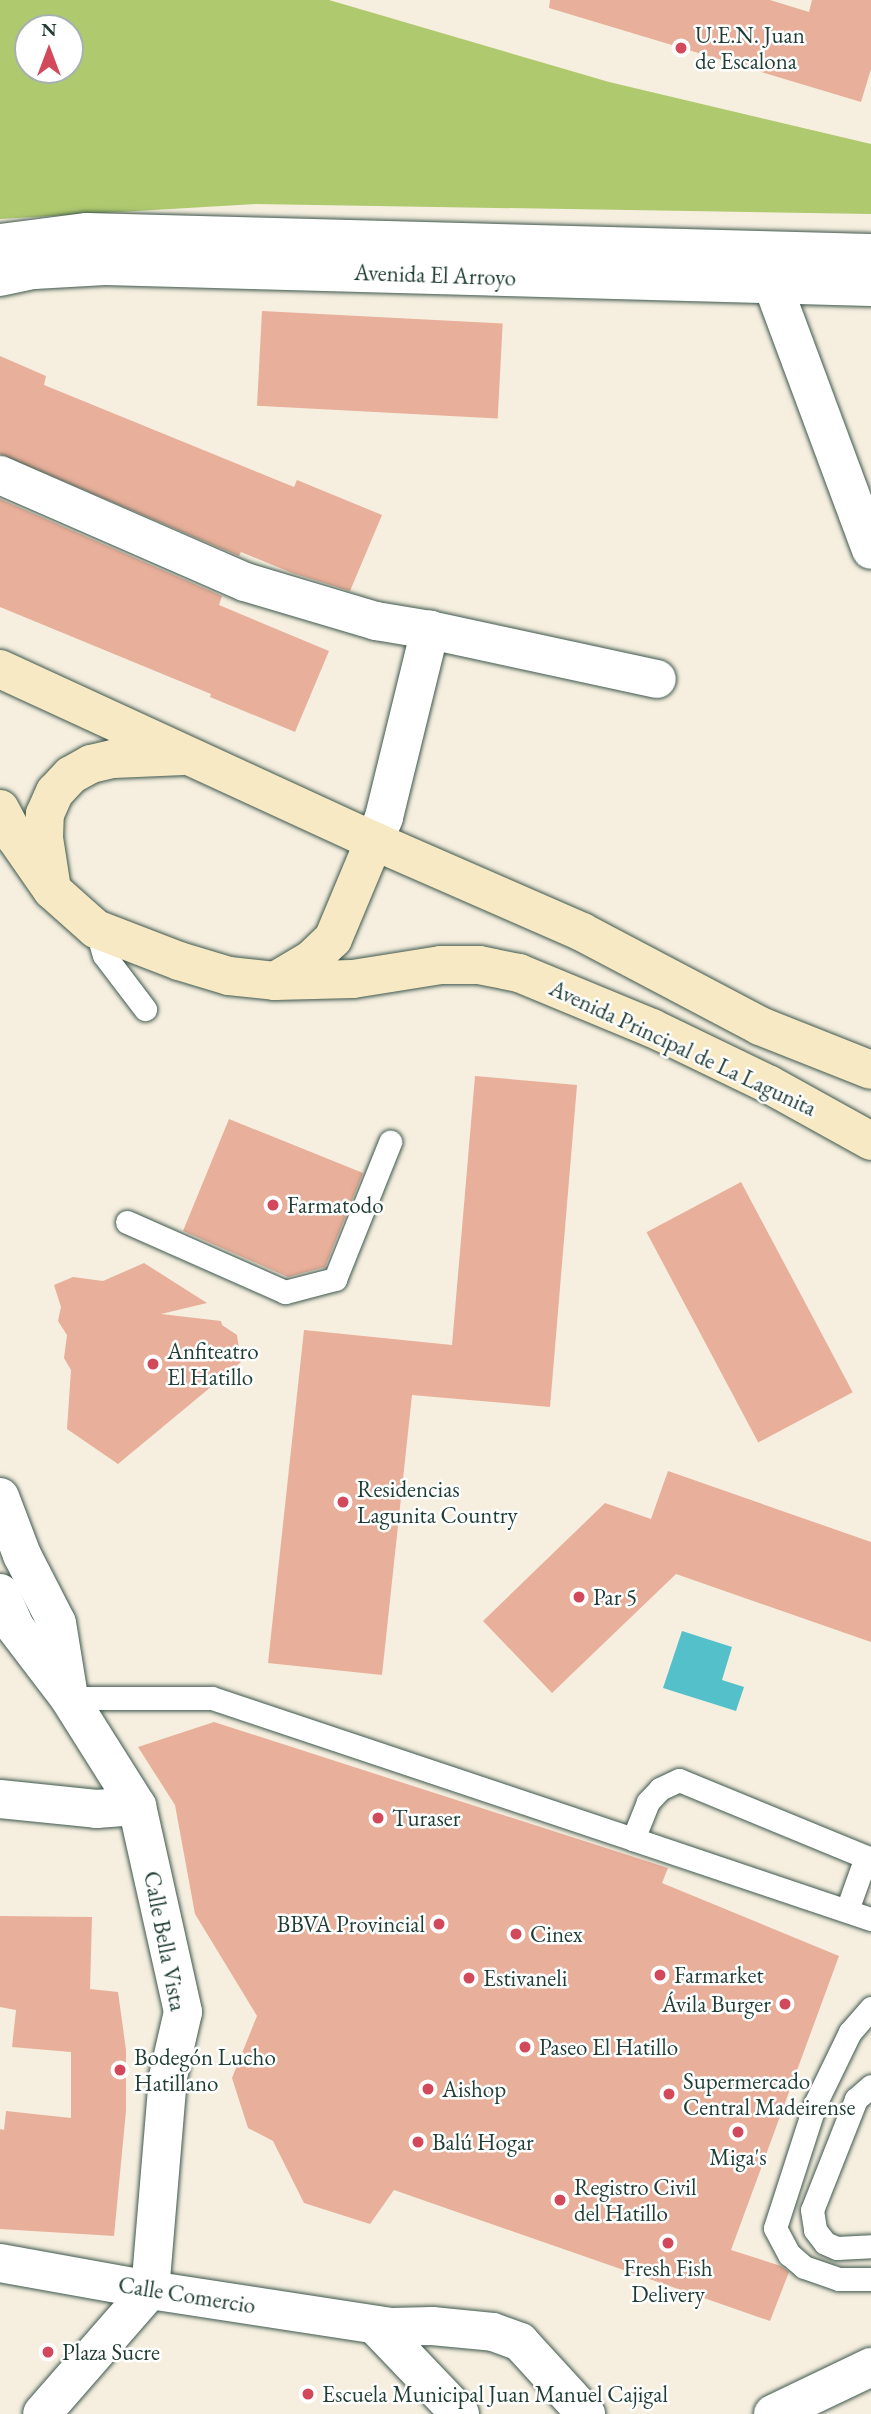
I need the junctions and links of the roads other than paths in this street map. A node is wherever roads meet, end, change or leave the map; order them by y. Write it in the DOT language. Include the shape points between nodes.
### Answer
graph roads {
  1 [pos="0,243"];
  2 [pos="871,253"];
  3 [pos="766,267"];
  4 [pos="0,276"];
  5 [pos="871,287"];
  6 [pos="0,475"];
  7 [pos="871,550"];
  8 [pos="430,630"];
  9 [pos="0,668"];
  10 [pos="657,679"];
  11 [pos="190,756"];
  12 [pos="0,809"];
  13 [pos="374,841"];
  14 [pos="52,890"];
  15 [pos="96,929"];
  16 [pos="275,981"];
  17 [pos="145,1009"];
  18 [pos="871,1070"];
  19 [pos="871,1141"];
  20 [pos="390,1142"];
  21 [pos="127,1222"];
  22 [pos="0,1497"];
  23 [pos="0,1593"];
  24 [pos="69,1698"];
  25 [pos="0,1799"];
  26 [pos="137,1806"];
  27 [pos="633,1839"];
  28 [pos="868,1861"];
  29 [pos="847,1910"];
  30 [pos="871,1919"];
  31 [pos="871,2008"];
  32 [pos="834,2067"];
  33 [pos="864,2093"];
  34 [pos="871,2246"];
  35 [pos="0,2263"];
  36 [pos="871,2279"];
  37 [pos="150,2290"];
  38 [pos="374,2325"];
  39 [pos="871,2367"];
  40 [pos="42,2414"];
  41 [pos="460,2414"];
  42 [pos="586,2414"];
  43 [pos="772,2414"];
  1 -- 3 [label="street, Avenida El Arroyo" via="87,233"];
  2 -- 3 [label="street, Avenida El Arroyo"];
  3 -- 4 [label="street, Avenida El Arroyo" via="105,266"];
  3 -- 5 [label="street, Avenida El Arroyo"];
  3 -- 7 [label="street"];
  6 -- 8 [label="street" via="245,582 376,621"];
  8 -- 10 [label="street"];
  8 -- 13 [label="street" via="384,817"];
  9 -- 11 [label="street"];
  11 -- 13 [label="street"];
  11 -- 14 [label="street" via="113,759 71,775 55,792 45,814"];
  12 -- 14 [label="street, Avenida Principal de La Lagunita"];
  13 -- 16 [label="street" via="333,939 312,959"];
  13 -- 18 [label="street" via="582,932 760,1026"];
  14 -- 15 [label="street, Avenida Principal de La Lagunita"];
  15 -- 16 [label="street, Avenida Principal de La Lagunita" via="229,976"];
  15 -- 17 [label="lane" via="104,955"];
  16 -- 19 [label="street, Avenida Principal de La Lagunita" via="353,979 441,965 480,965 519,973 652,1028"];
  20 -- 21 [label="lane" via="335,1279 285,1292"];
  22 -- 24 [label="street" via="22,1555 57,1623"];
  23 -- 24 [label="street, Calle Bella Vista" via="15,1627"];
  24 -- 26 [label="street, Calle Bella Vista"];
  24 -- 27 [label="lane" via="212,1698"];
  25 -- 26 [label="street" via="96,1809"];
  26 -- 37 [label="street, Calle Bella Vista" via="183,2012 169,2077"];
  27 -- 28 [label="lane" via="648,1802 678,1780"];
  27 -- 29 [label="lane"];
  28 -- 29 [label="lane"];
  29 -- 30 [label="lane"];
  31 -- 32 [label="lane" via="850,2032"];
  32 -- 33 [label="lane"];
  32 -- 36 [label="lane" via="816,2104 775,2228 789,2253 804,2267 839,2279"];
  33 -- 34 [label="lane" via="812,2210 815,2230 825,2243 837,2248"];
  35 -- 37 [label="street, Calle Comercio"];
  37 -- 38 [label="street, Calle Comercio"];
  37 -- 40 [label="street"];
  38 -- 41 [label="street"];
  38 -- 42 [label="street, Calle Comercio" via="493,2332 520,2342"];
  39 -- 43 [label="street"];
}
